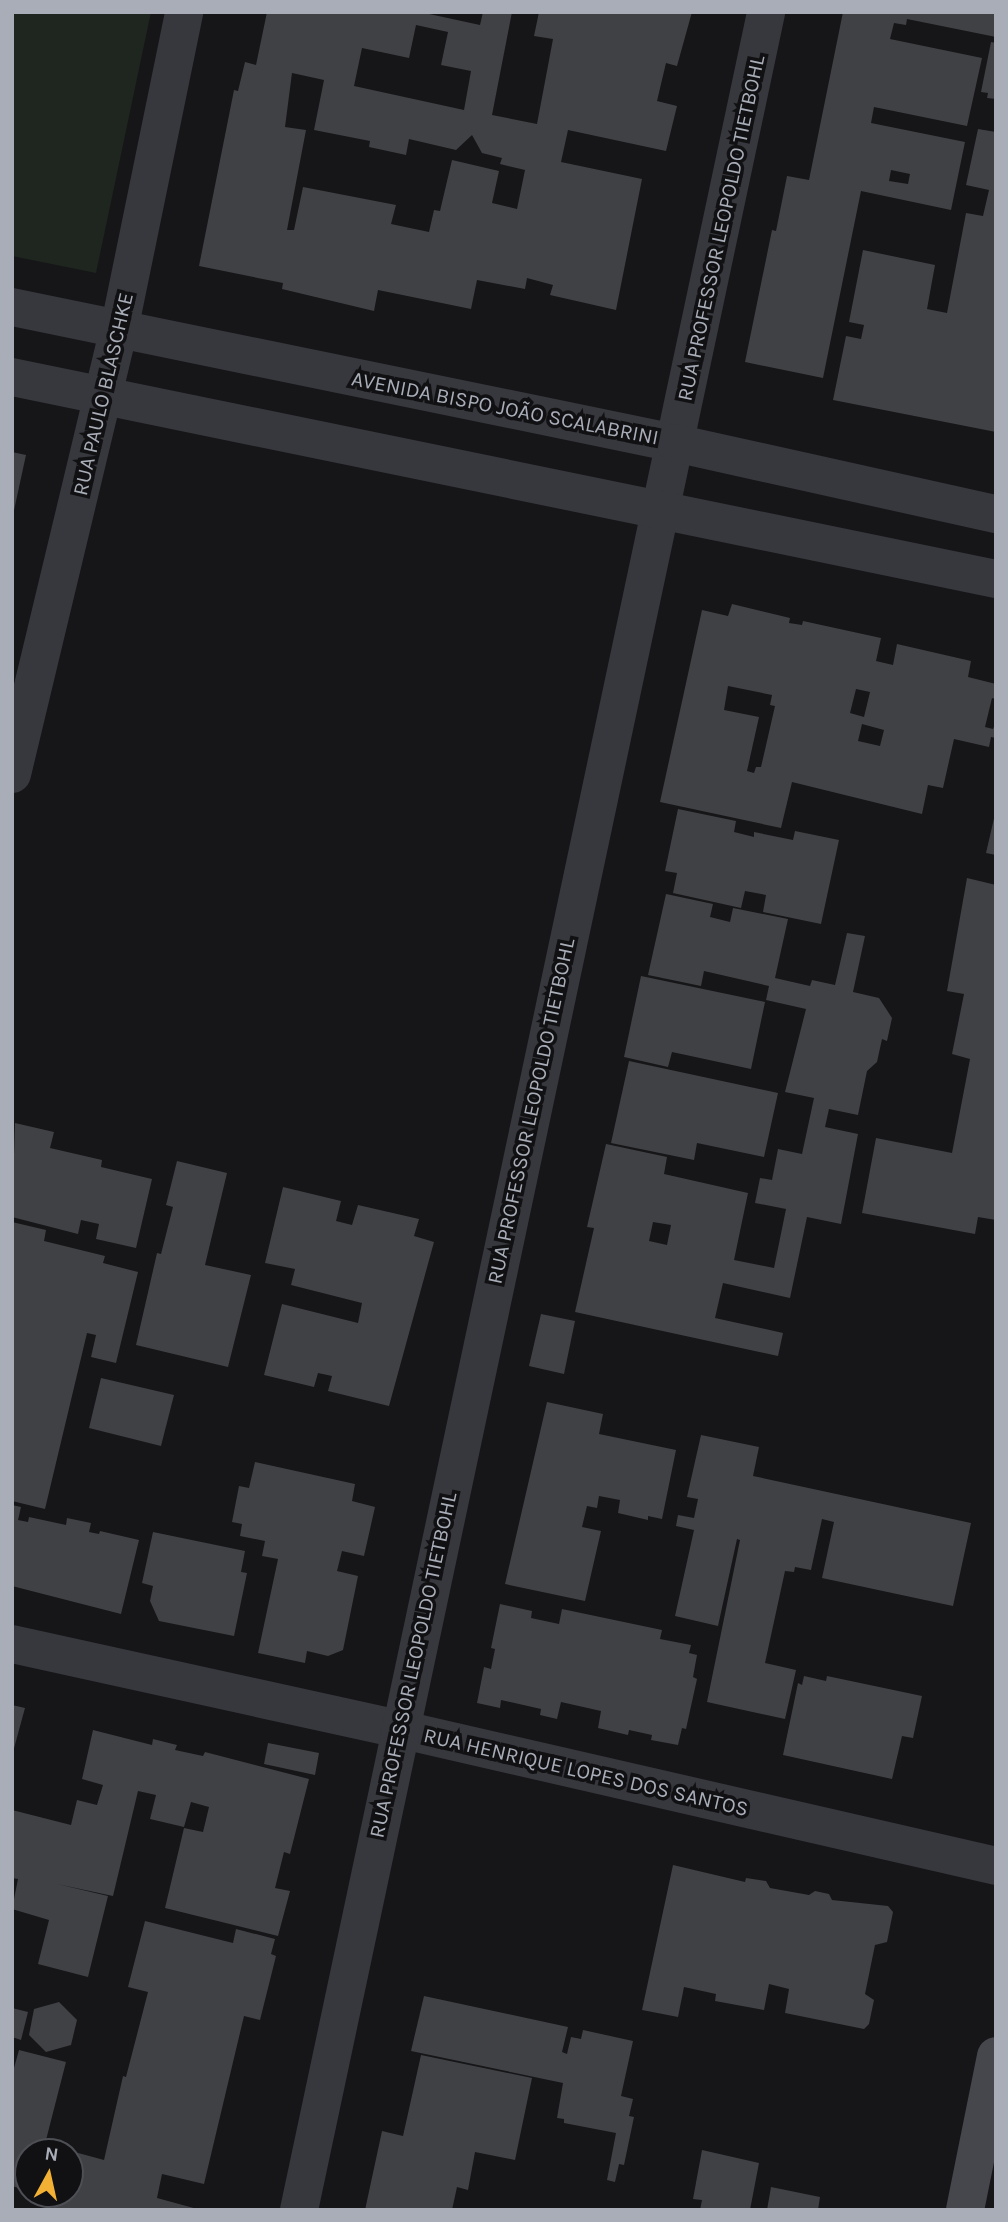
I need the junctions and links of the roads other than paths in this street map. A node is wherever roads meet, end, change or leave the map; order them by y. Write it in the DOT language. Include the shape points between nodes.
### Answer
graph roads {
  1 [pos="184,12"];
  2 [pos="766,12"];
  3 [pos="12,307"];
  4 [pos="119,330"];
  5 [pos="12,377"];
  6 [pos="103,397"];
  7 [pos="675,443"];
  8 [pos="661,509"];
  9 [pos="996,514"];
  10 [pos="996,579"];
  11 [pos="12,774"];
  12 [pos="12,1644"];
  13 [pos="399,1728"];
  14 [pos="996,1866"];
  15 [pos="996,2056"];
  16 [pos="299,2210"];
  17 [pos="965,2210"];
  1 -- 4 [label="street, RUA PAULO BLASCHKE"];
  2 -- 7 [label="street, RUA PROFESSOR LEOPOLDO TIETBOHL"];
  3 -- 4 [label="street, AVENIDA BISPO JOÃO SCALABRINI"];
  4 -- 6 [label="street, RUA PAULO BLASCHKE"];
  4 -- 7 [label="street, AVENIDA BISPO JOÃO SCALABRINI"];
  5 -- 6 [label="street"];
  6 -- 8 [label="street"];
  6 -- 11 [label="street, RUA PAULO BLASCHKE"];
  7 -- 8 [label="street, RUA PROFESSOR LEOPOLDO TIETBOHL"];
  7 -- 9 [label="street, AVENIDA BISPO JOÃO SCALABRINI"];
  8 -- 10 [label="street"];
  8 -- 13 [label="street, RUA PROFESSOR LEOPOLDO TIETBOHL"];
  12 -- 13 [label="street, RUA HENRIQUE LOPES DOS SANTOS"];
  13 -- 14 [label="street, RUA HENRIQUE LOPES DOS SANTOS"];
  13 -- 16 [label="street, RUA PROFESSOR LEOPOLDO TIETBOHL"];
  15 -- 17 [label="main road"];
}
